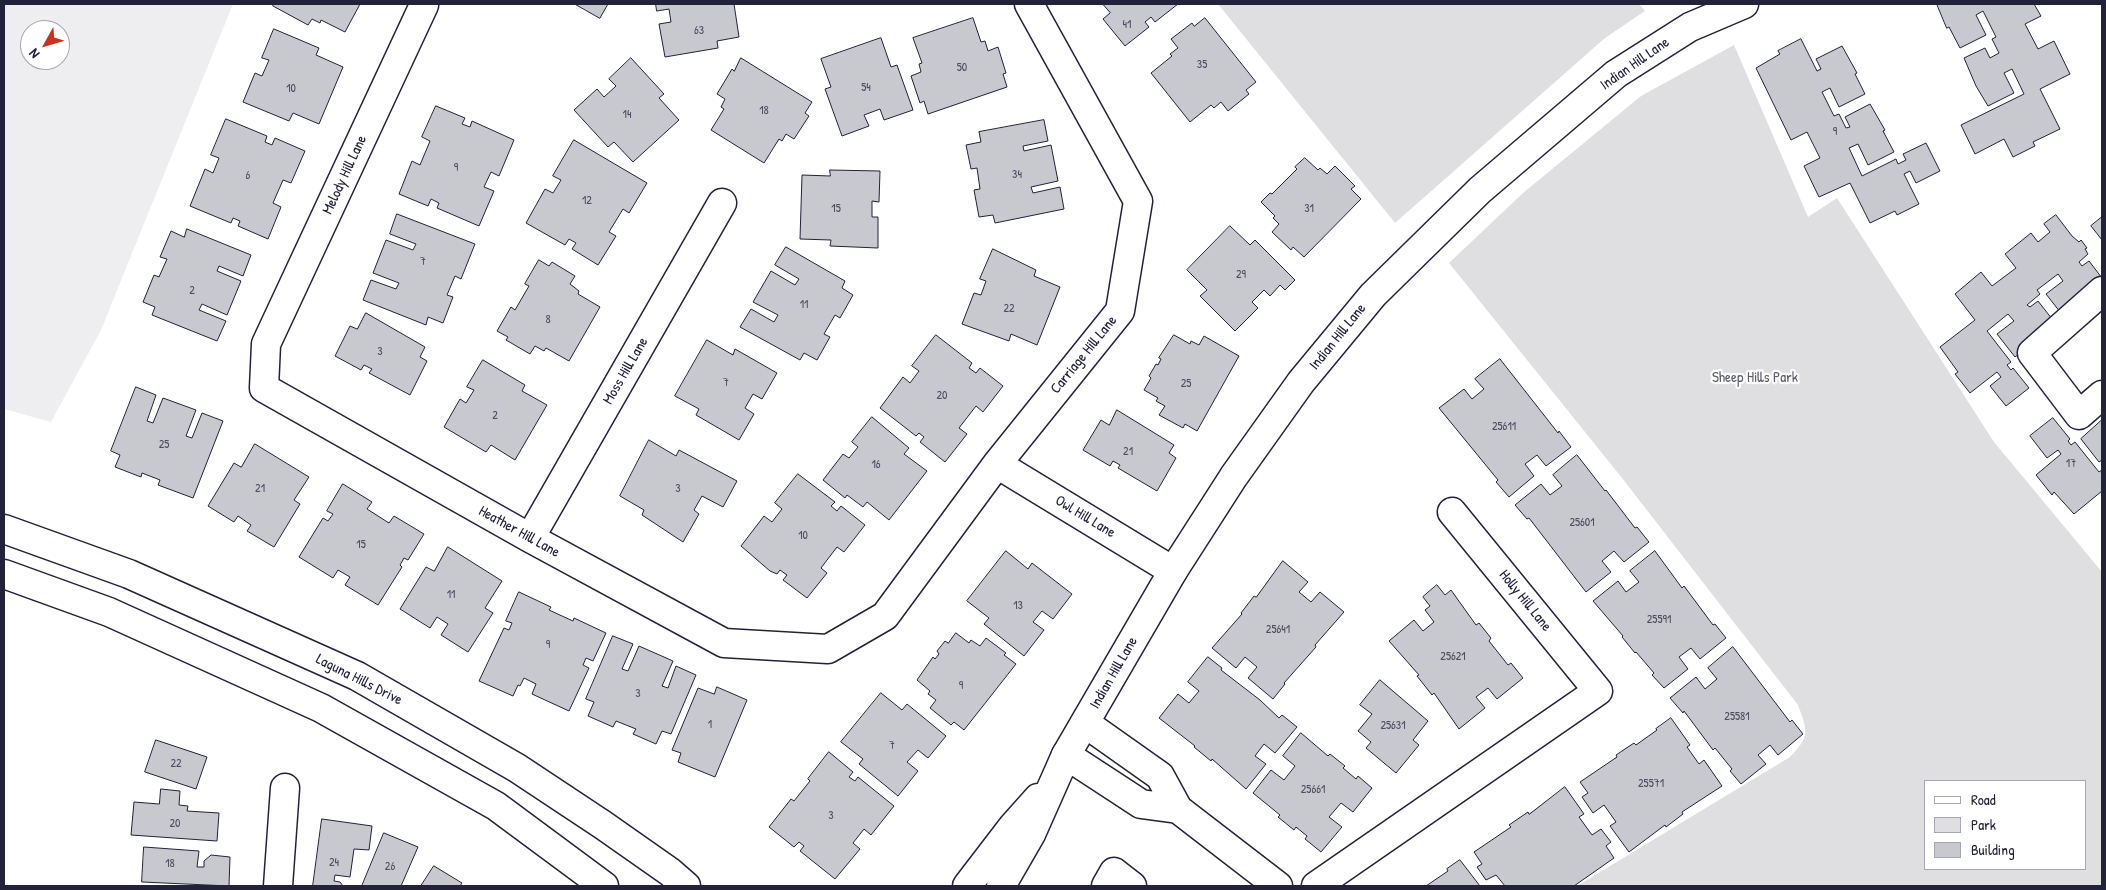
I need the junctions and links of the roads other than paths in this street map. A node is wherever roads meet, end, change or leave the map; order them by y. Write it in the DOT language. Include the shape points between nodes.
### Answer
graph roads {
  1 [pos="1029,4"];
  2 [pos="1744,4"];
  3 [pos="424,5"];
  4 [pos="722,203"];
  5 [pos="2102,291"];
  6 [pos="266,344"];
  7 [pos="2102,395"];
  8 [pos="997,464"];
  9 [pos="1452,512"];
  10 [pos="4,529"];
  11 [pos="530,538"];
  12 [pos="1173,570"];
  13 [pos="4,574"];
  14 [pos="828,649"];
  15 [pos="1085,723"];
  16 [pos="1066,756"];
  17 [pos="1053,782"];
  18 [pos="284,788"];
  19 [pos="1178,809"];
  20 [pos="278,886"];
  21 [pos="604,886"];
  22 [pos="686,886"];
  23 [pos="966,886"];
  24 [pos="1001,886"];
  25 [pos="1106,886"];
  26 [pos="1132,886"];
  27 [pos="1278,886"];
  28 [pos="1316,886"];
  1 -- 8 [label="street, Carriage Hill Lane" via="1138,201 1120,311"];
  2 -- 12 [label="street, Indian Hill Lane" via="1690,27 1616,74 1432,235 1372,295 1301,382"];
  3 -- 6 [label="street, Melody Hill Lane"];
  4 -- 11 [label="street, Moss Hill Lane"];
  5 -- 7 [label="street" via="2032,354 2078,415"];
  6 -- 11 [label="street, Heather Hill Lane" via="264,388"];
  8 -- 12 [label="street, Owl Hill Lane"];
  8 -- 14 [label="street, Carriage Hill Lane" via="885,616"];
  9 -- 28 [label="street, Holly Hill Lane" via="1598,690"];
  10 -- 22 [label="street, Laguna Hills Drive" via="129,574 357,676 516,768 603,825"];
  11 -- 14 [label="street, Heather Hill Lane" via="724,642"];
  12 -- 15 [label="street, Indian Hill Lane"];
  13 -- 21 [label="street" via="109,612 321,708 496,806"];
  15 -- 16 [label="street, Indian Hill Lane"];
  15 -- 19 [label="street" via="1160,776"];
  16 -- 17 [label="street, Indian Hill Lane"];
  16 -- 19 [label="street" via="1142,804"];
  17 -- 23 [label="street, Indian Hill Lane"];
  17 -- 24 [label="street, Indian Hill Lane" via="1031,834"];
  18 -- 20 [label="street"];
  19 -- 27 [label="street"];
  25 -- 26 [label="street" via="1114,872"];
}
